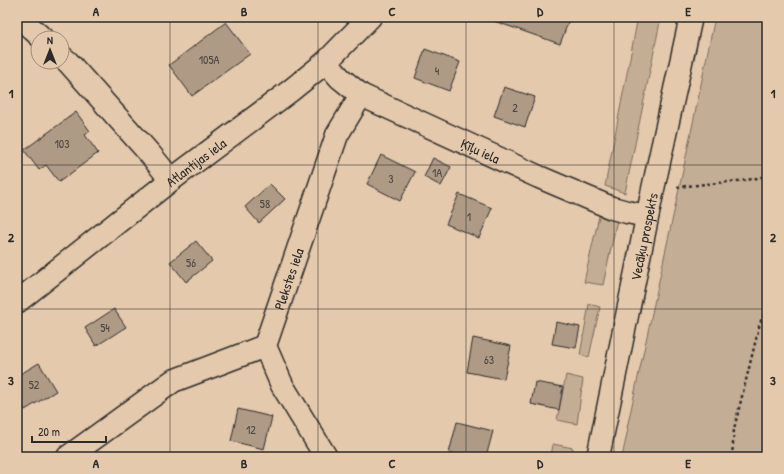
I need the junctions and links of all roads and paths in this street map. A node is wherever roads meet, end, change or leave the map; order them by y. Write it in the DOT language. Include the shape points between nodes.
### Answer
graph roads {
  1 [pos="19,17"];
  2 [pos="370,17"];
  3 [pos="691,17"];
  4 [pos="33,30"];
  5 [pos="326,62"];
  6 [pos="70,64"];
  7 [pos="361,95"];
  8 [pos="767,176"];
  9 [pos="171,180"];
  10 [pos="652,189"];
  11 [pos="647,216"];
  12 [pos="17,302"];
  13 [pos="767,307"];
  14 [pos="266,346"];
  15 [pos="68,457"];
  16 [pos="326,457"];
  17 [pos="598,457"];
  18 [pos="732,457"];
  1 -- 4 [label="street"];
  2 -- 5 [label="street, Atlantijas iela"];
  3 -- 10 [label="street, Vecāķu prospekts"];
  5 -- 7 [label="street, Ķīļu iela" via="340,78"];
  5 -- 9 [label="street, Atlantijas iela"];
  6 -- 9 [label="street"];
  7 -- 11 [label="street, Ķīļu iela" via="612,208"];
  7 -- 14 [label="street, Plekstes iela" via="337,135"];
  8 -- 10 [label="path"];
  9 -- 12 [label="street, Atlantijas iela"];
  10 -- 11 [label="street, Vecāķu prospekts"];
  11 -- 17 [label="street, Vecāķu prospekts"];
  13 -- 18 [label="path" via="760,323 734,429"];
  14 -- 15 [label="street" via="173,381"];
  14 -- 16 [label="street" via="282,385"];
}
